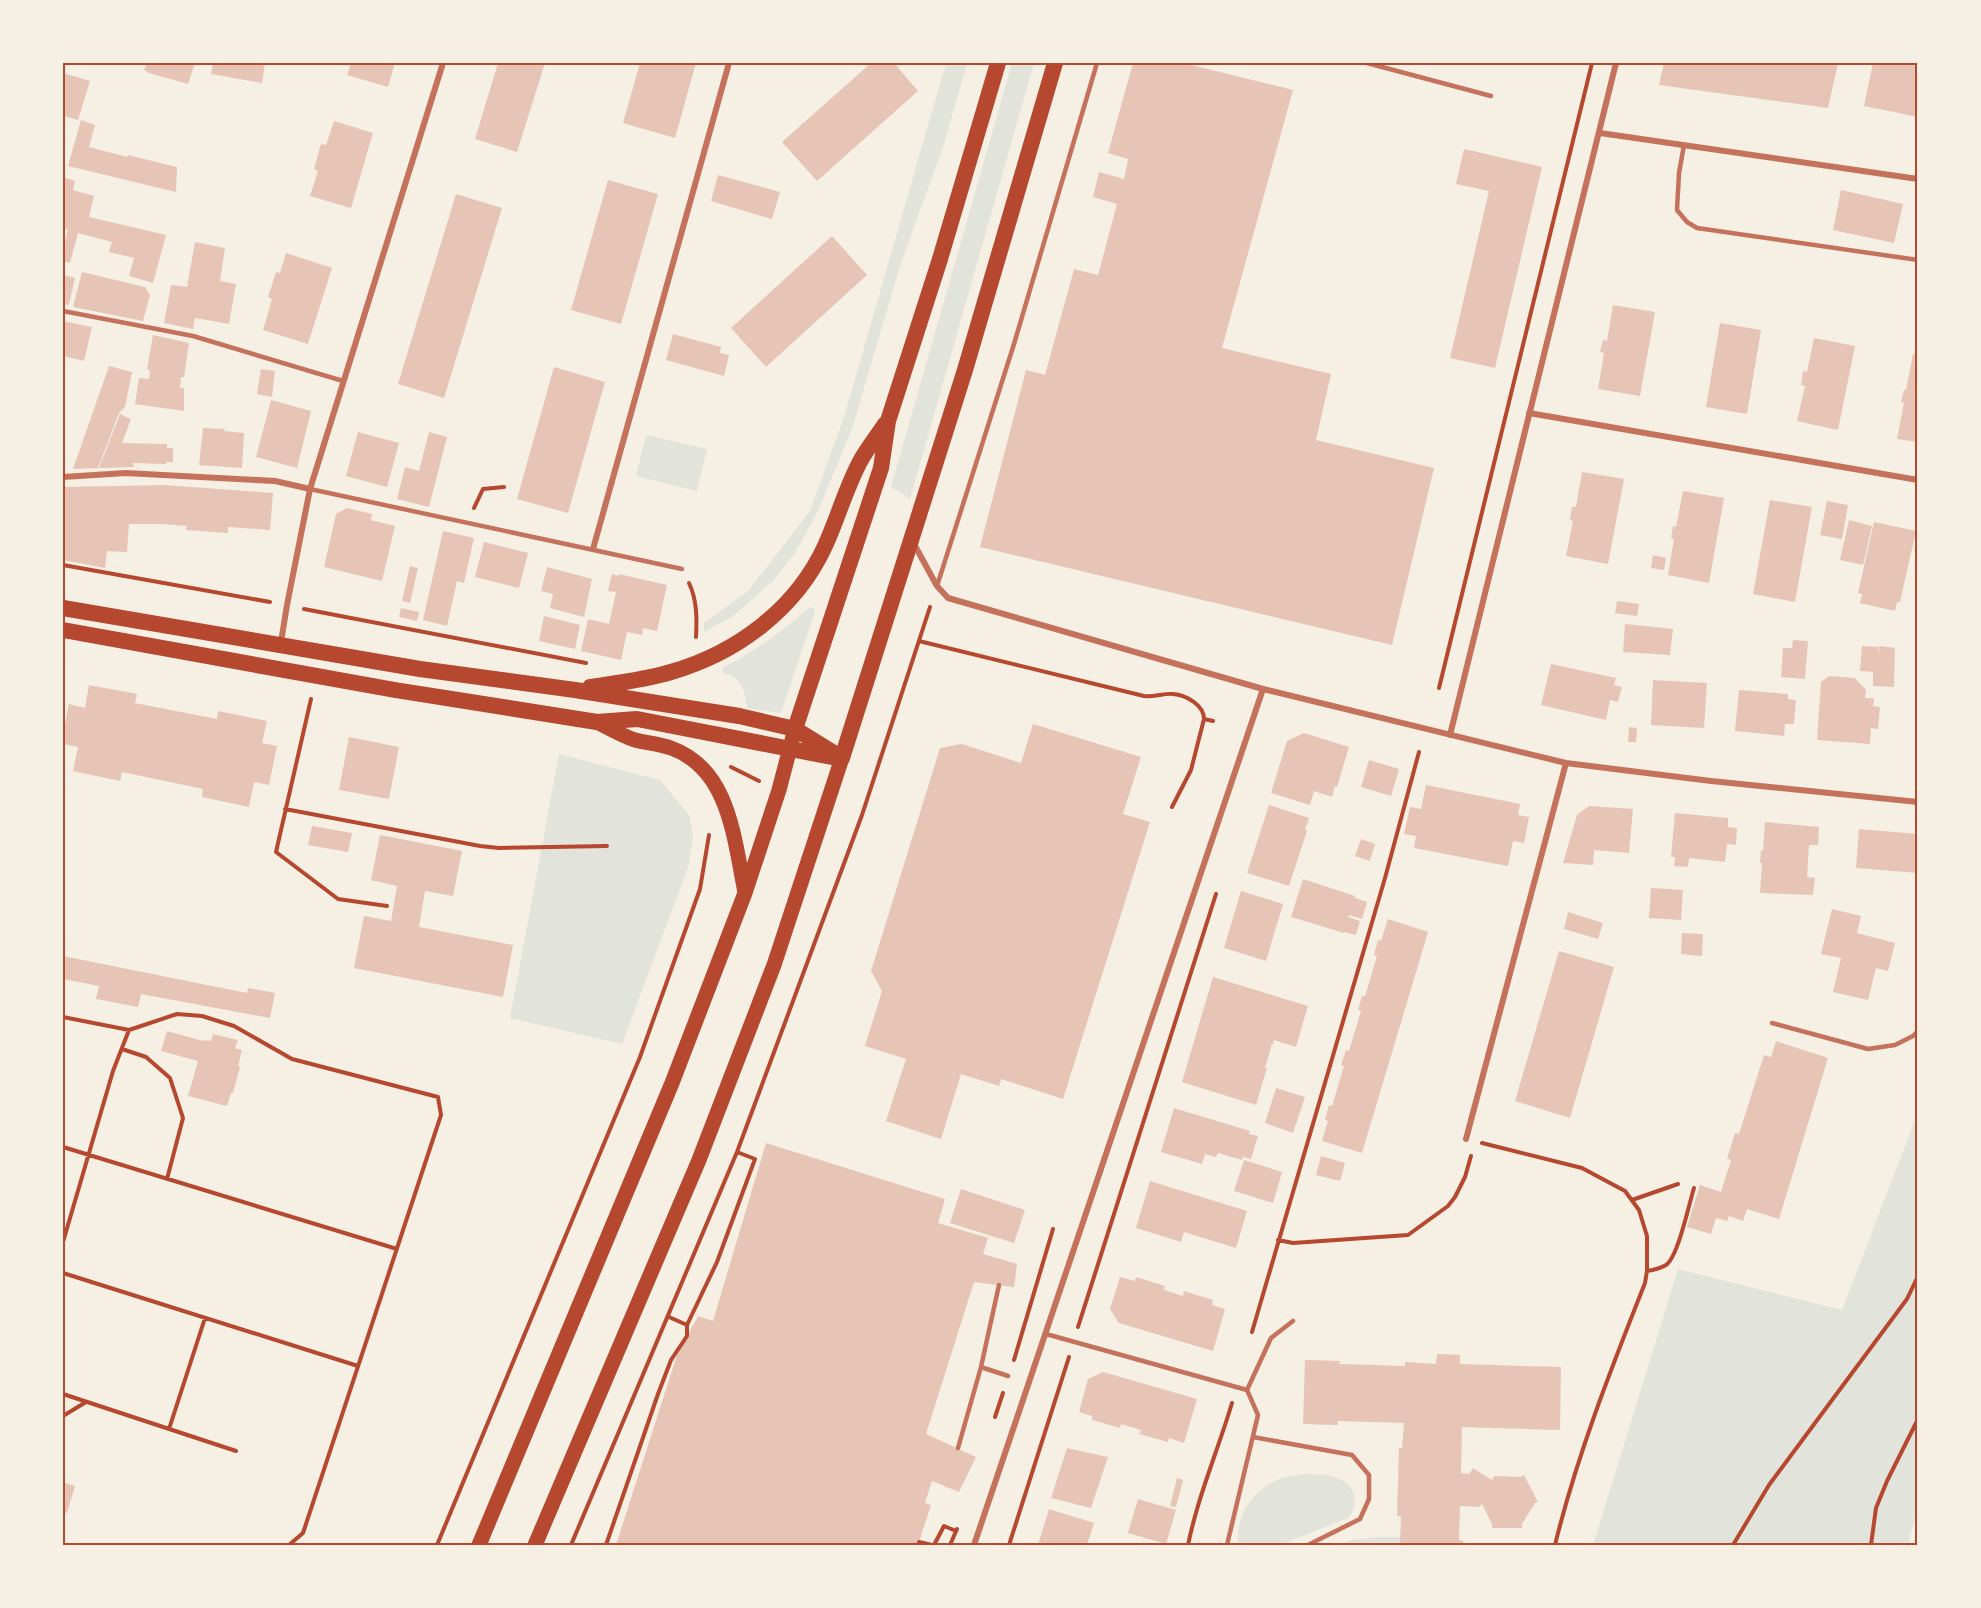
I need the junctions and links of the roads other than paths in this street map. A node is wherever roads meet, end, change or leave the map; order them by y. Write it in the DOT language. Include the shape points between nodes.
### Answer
graph roads {
  1 [pos="443,63"];
  2 [pos="729,63"];
  3 [pos="998,63"];
  4 [pos="1055,63"];
  5 [pos="1097,63"];
  6 [pos="1367,63"];
  7 [pos="1616,63"];
  8 [pos="1491,96"];
  9 [pos="1600,133"];
  10 [pos="1684,146"];
  11 [pos="1918,179"];
  12 [pos="1918,260"];
  13 [pos="63,311"];
  14 [pos="343,381"];
  15 [pos="1529,413"];
  16 [pos="888,421"];
  17 [pos="63,477"];
  18 [pos="1918,480"];
  19 [pos="310,489"];
  20 [pos="911,538"];
  21 [pos="593,549"];
  22 [pos="682,569"];
  23 [pos="937,586"];
  24 [pos="63,608"];
  25 [pos="63,630"];
  26 [pos="281,645"];
  27 [pos="1263,689"];
  28 [pos="575,690"];
  29 [pos="597,723"];
  30 [pos="795,729"];
  31 [pos="1450,735"];
  32 [pos="789,749"];
  33 [pos="842,758"];
  34 [pos="1566,763"];
  35 [pos="1918,802"];
  36 [pos="746,893"];
  37 [pos="1772,1023"];
  38 [pos="1918,1031"];
  39 [pos="1466,1139"];
  40 [pos="999,1285"];
  41 [pos="1293,1321"];
  42 [pos="1046,1334"];
  43 [pos="981,1367"];
  44 [pos="1008,1376"];
  45 [pos="1247,1390"];
  46 [pos="1253,1437"];
  47 [pos="958,1448"];
  48 [pos="479,1545"];
  49 [pos="535,1545"];
  50 [pos="974,1545"];
  51 [pos="1227,1545"];
  52 [pos="1308,1545"];
  1 -- 14 [label="street"];
  2 -- 21 [label="street"];
  3 -- 16 [label="highway"];
  4 -- 20 [label="highway"];
  5 -- 23 [label="lane" via="1014,345"];
  6 -- 8 [label="lane"];
  7 -- 9 [label="street"];
  9 -- 10 [label="street"];
  9 -- 15 [label="street"];
  10 -- 11 [label="street"];
  10 -- 12 [label="lane" via="1677,210 1697,228"];
  13 -- 14 [label="lane" via="193,336"];
  14 -- 19 [label="street"];
  15 -- 18 [label="street"];
  15 -- 31 [label="street"];
  16 -- 28 [label="highway" via="861,459 825,548 808,577 764,625 719,653 672,672"];
  16 -- 30 [label="highway" via="881,468"];
  17 -- 19 [label="street" via="138,474 275,481"];
  19 -- 21 [label="lane"];
  19 -- 26 [label="street"];
  20 -- 23 [label="street"];
  20 -- 33 [label="highway"];
  21 -- 22 [label="lane"];
  23 -- 27 [label="street" via="948,598"];
  24 -- 26 [label="highway"];
  25 -- 29 [label="highway"];
  26 -- 28 [label="highway"];
  27 -- 31 [label="street"];
  27 -- 42 [label="street"];
  28 -- 30 [label="highway" via="739,716"];
  29 -- 32 [label="highway" via="637,719"];
  29 -- 36 [label="main road" via="632,739 672,748 692,759 713,779 731,825"];
  30 -- 32 [label="main road"];
  30 -- 33 [label="highway"];
  31 -- 34 [label="street"];
  32 -- 33 [label="highway"];
  32 -- 36 [label="main road"];
  33 -- 49 [label="main road" via="774,965 699,1160"];
  34 -- 35 [label="street"];
  34 -- 39 [label="street"];
  36 -- 48 [label="main road" via="672,1083"];
  37 -- 38 [label="lane" via="1868,1049 1895,1045"];
  40 -- 43 [label="lane"];
  41 -- 45 [label="lane" via="1272,1338"];
  42 -- 45 [label="lane"];
  42 -- 50 [label="street"];
  43 -- 44 [label="lane"];
  43 -- 47 [label="lane"];
  45 -- 46 [label="lane" via="1258,1414"];
  46 -- 51 [label="lane"];
  46 -- 52 [label="lane" via="1352,1455 1369,1475 1369,1499 1360,1519"];
}
